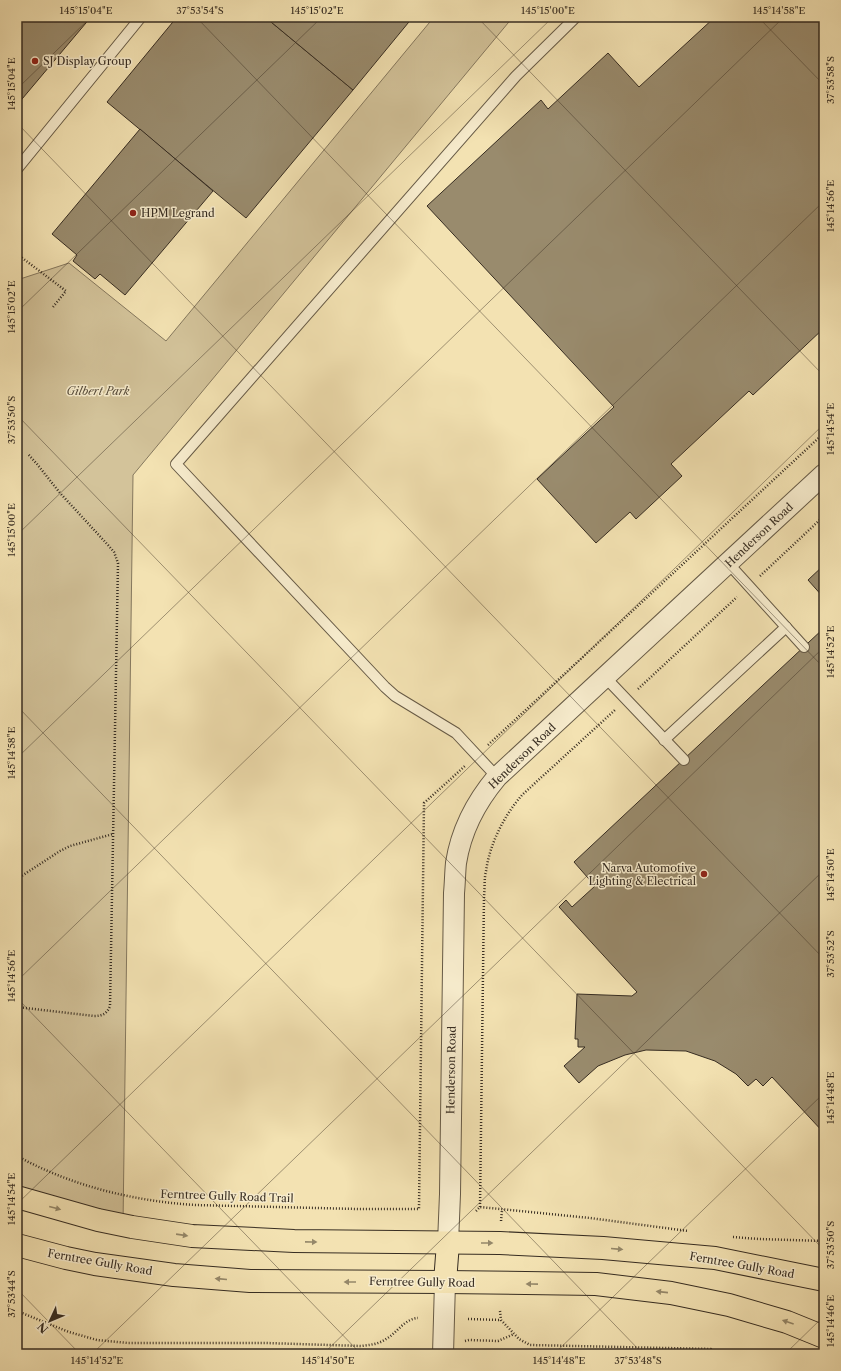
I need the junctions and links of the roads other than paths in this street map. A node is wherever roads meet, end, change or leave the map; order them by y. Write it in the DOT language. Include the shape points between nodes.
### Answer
graph roads {
  1 [pos="141,17"];
  2 [pos="576,17"];
  3 [pos="17,169"];
  4 [pos="824,474"];
  5 [pos="728,563"];
  6 [pos="786,627"];
  7 [pos="804,647"];
  8 [pos="605,678"];
  9 [pos="664,740"];
  10 [pos="684,760"];
  11 [pos="497,778"];
  12 [pos="17,1197"];
  13 [pos="448,1243"];
  14 [pos="17,1245"];
  15 [pos="824,1280"];
  16 [pos="445,1282"];
  17 [pos="824,1337"];
  18 [pos="442,1354"];
  1 -- 3 [label="lane"];
  2 -- 11 [label="lane" via="511,82 176,464 385,687 395,696 456,733"];
  4 -- 5 [label="street, Henderson Road"];
  5 -- 6 [label="lane"];
  5 -- 8 [label="street, Henderson Road"];
  6 -- 7 [label="lane"];
  6 -- 9 [label="lane"];
  8 -- 9 [label="lane"];
  8 -- 11 [label="street, Henderson Road"];
  9 -- 10 [label="lane"];
  11 -- 13 [label="street, Henderson Road" via="473,810 456,862"];
  12 -- 13 [label="main road, Ferntree Gully Road, one-way" via="132,1227 192,1236 294,1241"];
  13 -- 15 [label="main road, Ferntree Gully Road, one-way" via="603,1248 700,1256"];
  13 -- 16 [label="main road"];
  16 -- 14 [label="main road, Ferntree Gully Road, one-way" via="281,1282 198,1277 95,1264"];
  17 -- 16 [label="main road, Ferntree Gully Road, one-way" via="787,1322 729,1305 671,1293 596,1284"];
  16 -- 18 [label="street"];
}
